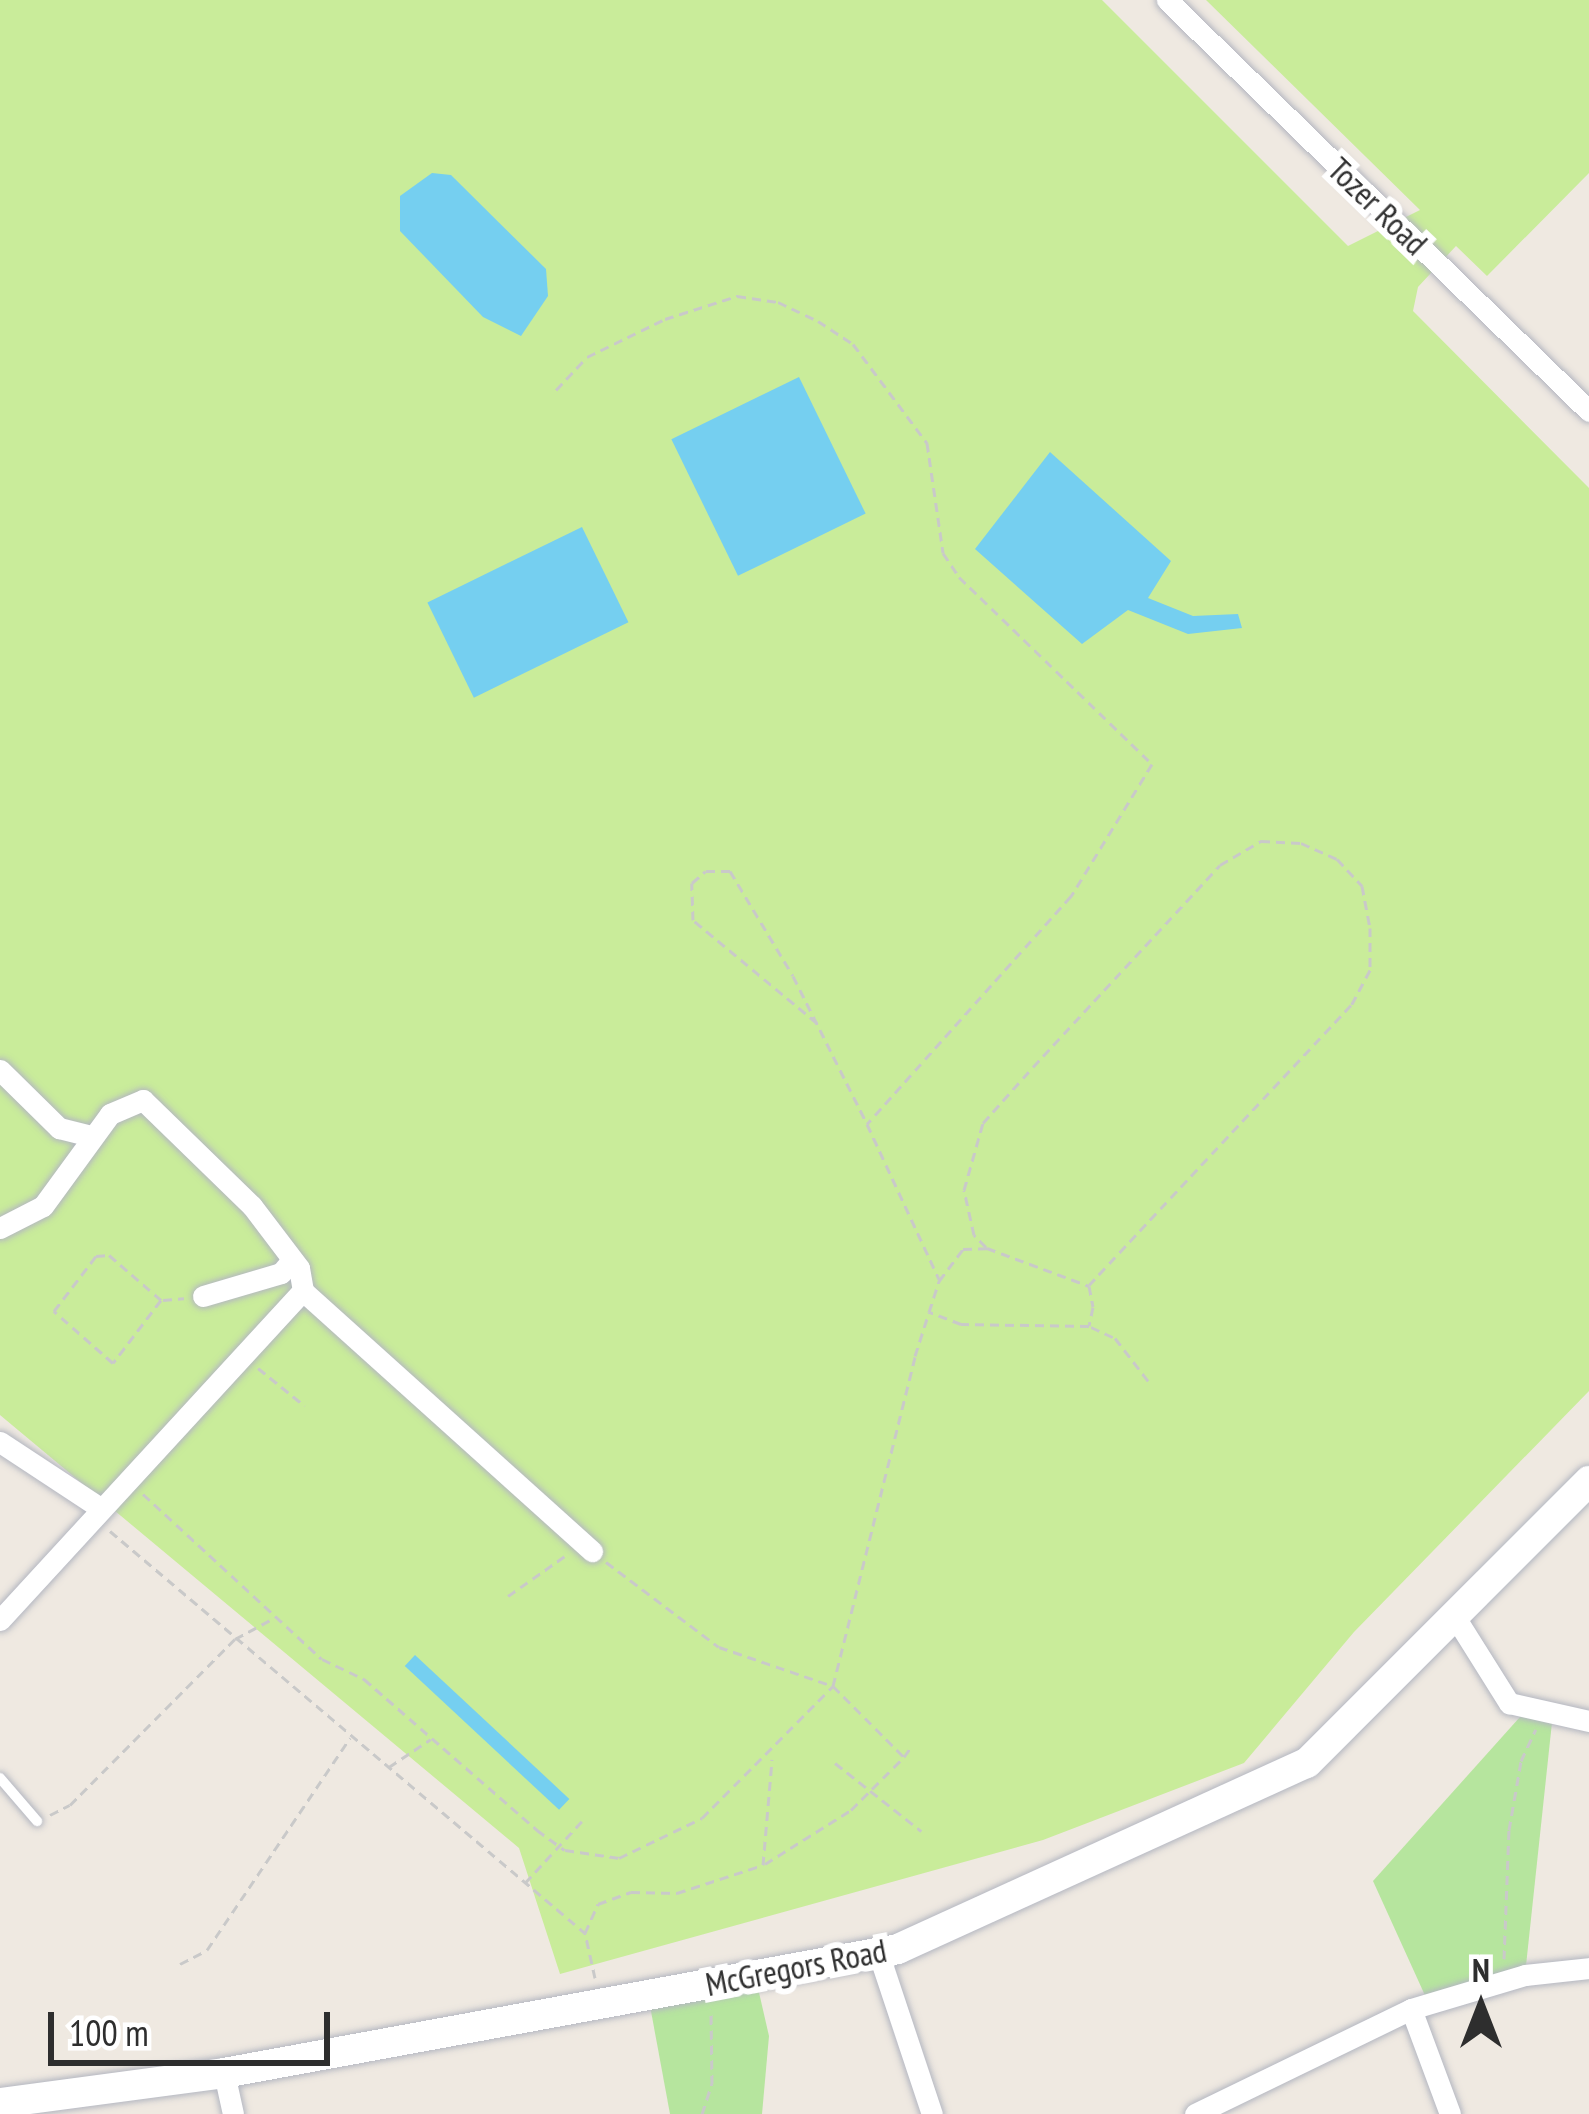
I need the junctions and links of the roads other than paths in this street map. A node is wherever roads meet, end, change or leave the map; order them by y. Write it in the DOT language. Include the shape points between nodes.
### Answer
graph roads {
  1 [pos="1167,0"];
  2 [pos="1589,411"];
  3 [pos="0,1070"];
  4 [pos="91,1136"];
  5 [pos="0,1228"];
  6 [pos="292,1260"];
  7 [pos="302,1291"];
  8 [pos="203,1296"];
  9 [pos="0,1442"];
  10 [pos="1589,1481"];
  11 [pos="94,1510"];
  12 [pos="592,1551"];
  13 [pos="1455,1617"];
  14 [pos="0,1620"];
  15 [pos="1589,1721"];
  16 [pos="0,1778"];
  17 [pos="37,1821"];
  18 [pos="878,1952"];
  19 [pos="1589,1968"];
  20 [pos="1411,2008"];
  21 [pos="224,2073"];
  22 [pos="0,2103"];
  23 [pos="233,2114"];
  24 [pos="932,2114"];
  25 [pos="1195,2114"];
  26 [pos="1450,2114"];
  1 -- 2 [label="street, Tozer Road"];
  3 -- 4 [label="street" via="59,1128"];
  4 -- 5 [label="street" via="84,1159 43,1207"];
  4 -- 6 [label="street" via="126,1101 142,1100 252,1206"];
  6 -- 7 [label="street"];
  6 -- 8 [label="street" via="281,1274"];
  7 -- 11 [label="street"];
  7 -- 12 [label="street"];
  9 -- 11 [label="street"];
  10 -- 13 [label="street, McGregors Road"];
  11 -- 14 [label="street"];
  13 -- 15 [label="street" via="1509,1703"];
  13 -- 18 [label="street, McGregors Road" via="1307,1763"];
  16 -- 17 [label="lane"];
  18 -- 21 [label="street, McGregors Road"];
  18 -- 24 [label="street"];
  19 -- 20 [label="street" via="1526,1975"];
  20 -- 25 [label="street"];
  20 -- 26 [label="street"];
  21 -- 22 [label="street, McGregors Road"];
  21 -- 23 [label="street"];
}
